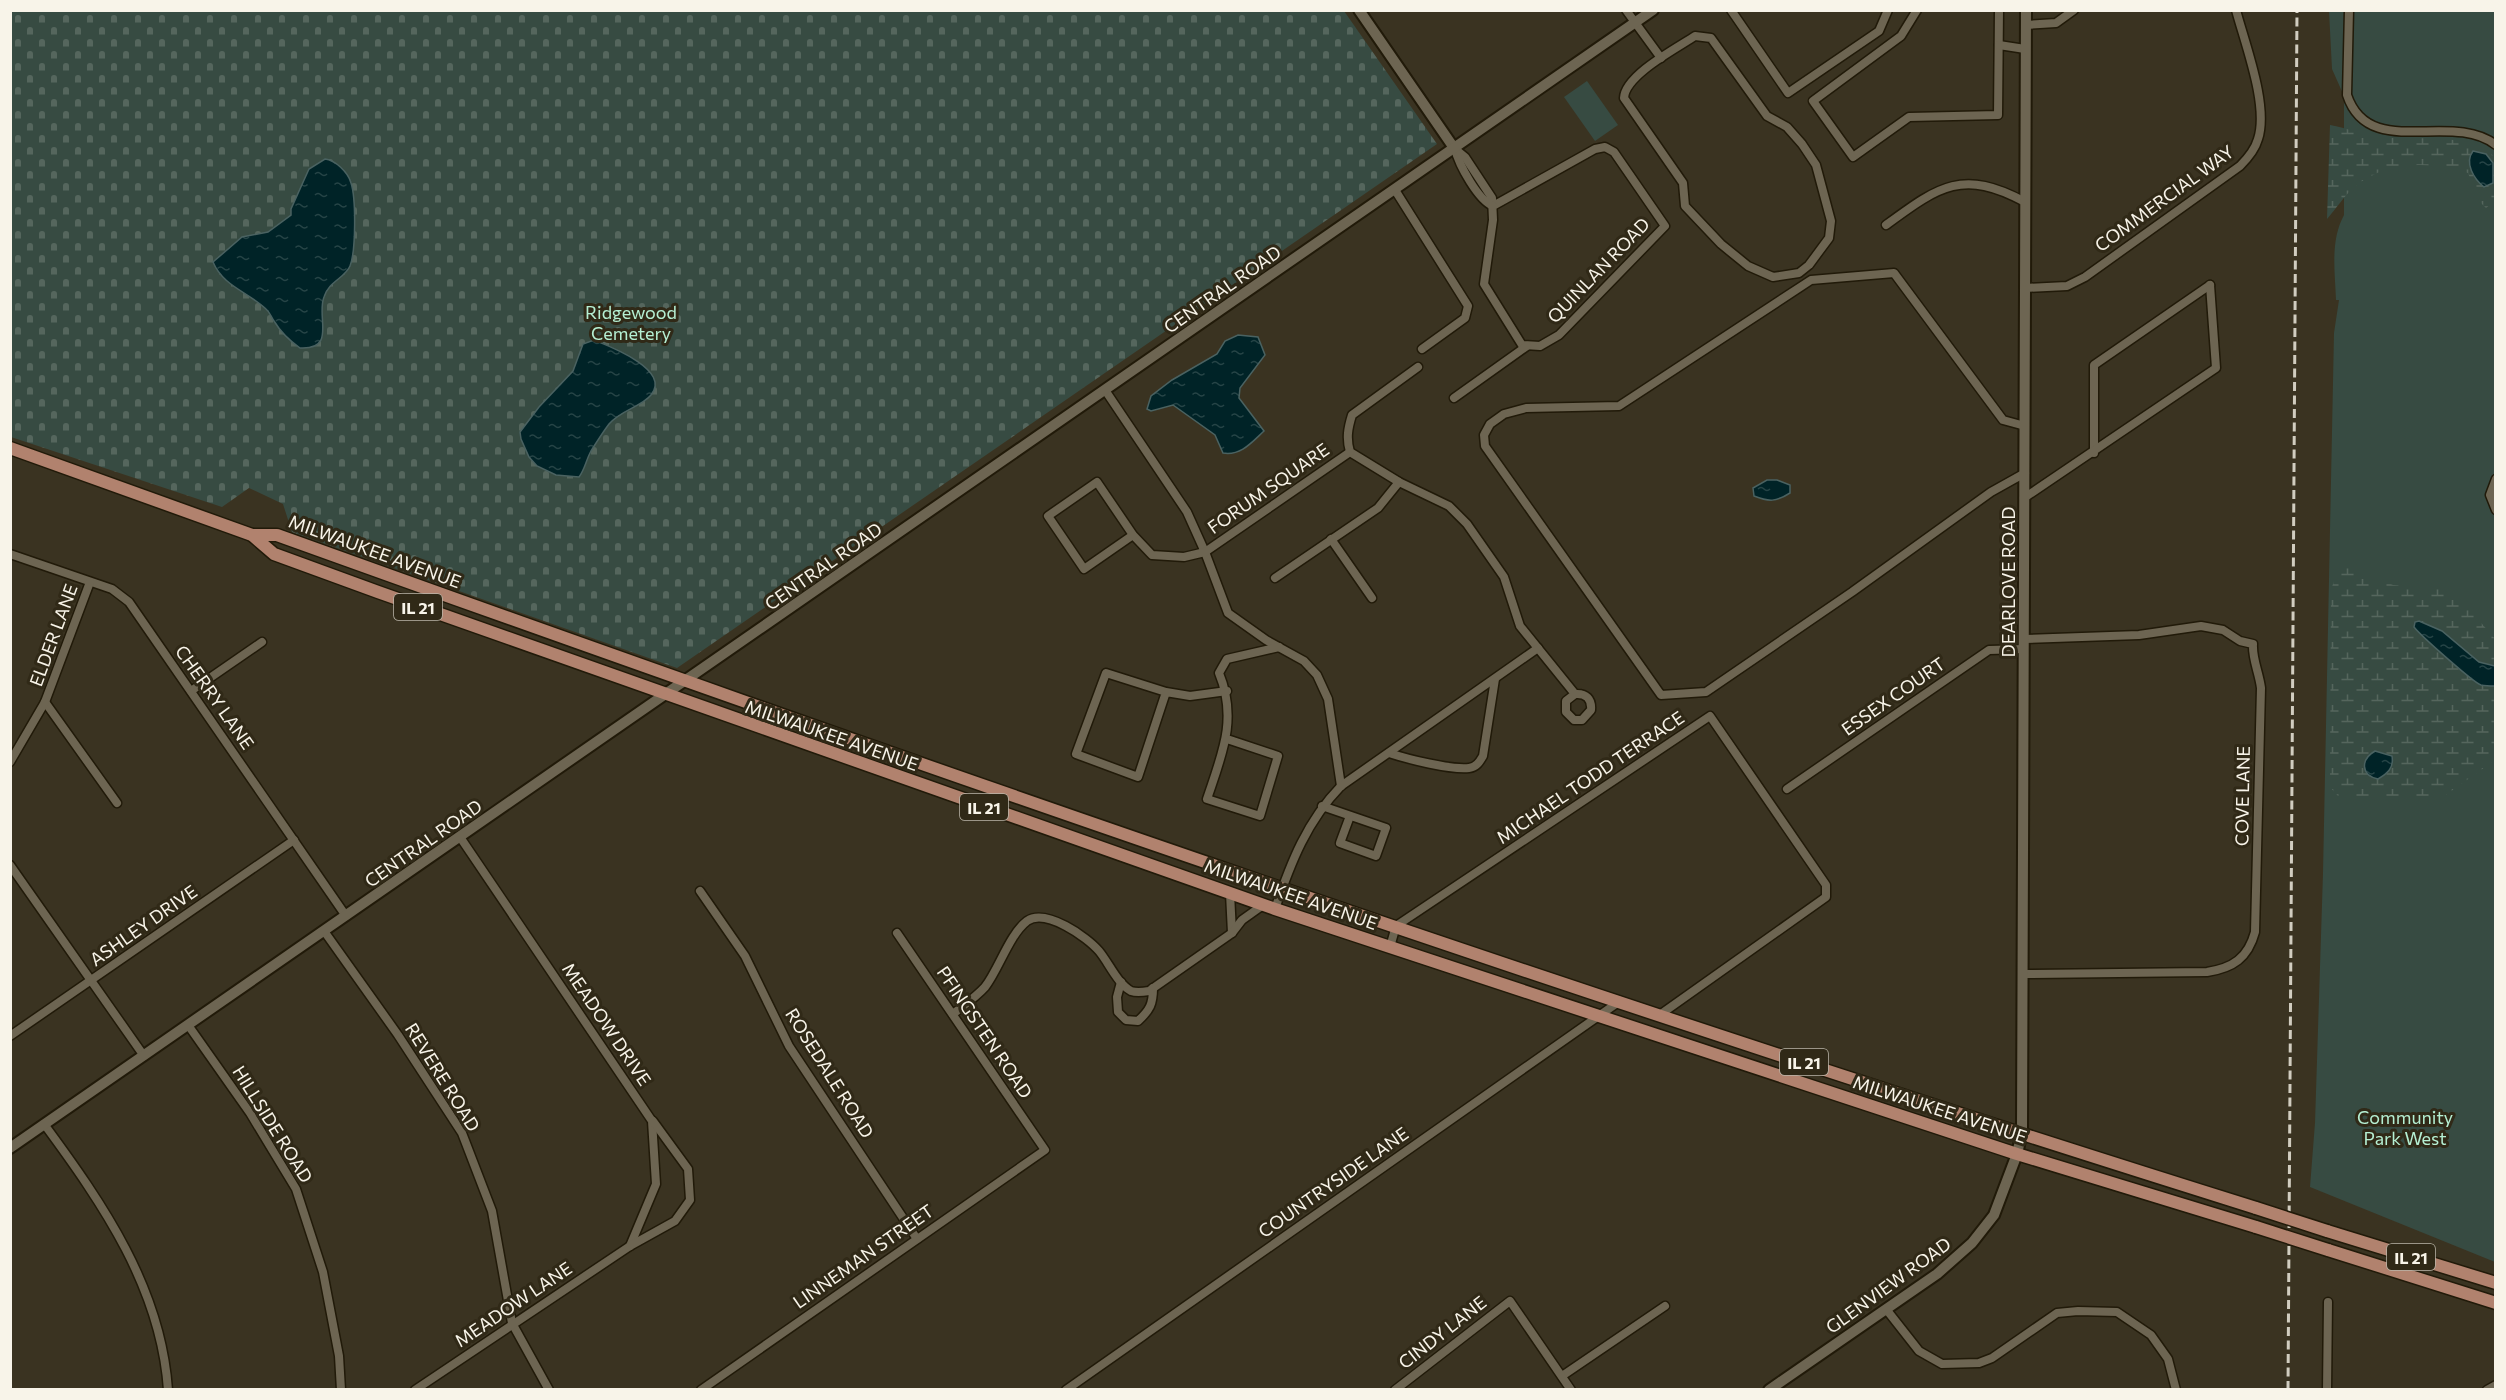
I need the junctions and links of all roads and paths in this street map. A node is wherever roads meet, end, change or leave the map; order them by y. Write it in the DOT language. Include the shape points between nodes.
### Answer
graph roads {
  1 [pos="1359,10"];
  2 [pos="1626,10"];
  3 [pos="1653,10"];
  4 [pos="1731,10"];
  5 [pos="1888,10"];
  6 [pos="1917,10"];
  7 [pos="1999,10"];
  8 [pos="2026,10"];
  9 [pos="2074,10"];
  10 [pos="2236,10"];
  11 [pos="2349,10"];
  12 [pos="1635,23"];
  13 [pos="2026,26"];
  14 [pos="2000,45"];
  15 [pos="2025,49"];
  16 [pos="1661,58"];
  17 [pos="2496,145"];
  18 [pos="1454,148"];
  19 [pos="1395,190"];
  20 [pos="2025,202"];
  21 [pos="1493,206"];
  22 [pos="1886,225"];
  23 [pos="2025,288"];
  24 [pos="1524,345"];
  25 [pos="1422,349"];
  26 [pos="1418,367"];
  27 [pos="1105,390"];
  28 [pos="1454,398"];
  29 [pos="2025,426"];
  30 [pos="10,448"];
  31 [pos="1350,452"];
  32 [pos="2094,453"];
  33 [pos="2025,473"];
  34 [pos="2496,479"];
  35 [pos="1399,482"];
  36 [pos="2024,498"];
  37 [pos="2496,510"];
  38 [pos="1133,535"];
  39 [pos="252,536"];
  40 [pos="1331,539"];
  41 [pos="1205,552"];
  42 [pos="10,554"];
  43 [pos="1275,578"];
  44 [pos="90,582"];
  45 [pos="1372,598"];
  46 [pos="262,642"];
  47 [pos="2024,644"];
  48 [pos="1280,647"];
  49 [pos="1538,648"];
  50 [pos="1495,679"];
  51 [pos="687,681"];
  52 [pos="191,691"];
  53 [pos="1227,691"];
  54 [pos="1166,692"];
  55 [pos="1575,694"];
  56 [pos="666,696"];
  57 [pos="45,702"];
  58 [pos="1227,739"];
  59 [pos="1389,753"];
  60 [pos="843,758"];
  61 [pos="10,762"];
  62 [pos="936,769"];
  63 [pos="1341,786"];
  64 [pos="1787,789"];
  65 [pos="117,802"];
  66 [pos="1322,806"];
  67 [pos="1350,816"];
  68 [pos="460,837"];
  69 [pos="294,840"];
  70 [pos="10,865"];
  71 [pos="1282,888"];
  72 [pos="700,891"];
  73 [pos="1230,893"];
  74 [pos="1269,907"];
  75 [pos="346,916"];
  76 [pos="1396,926"];
  77 [pos="324,931"];
  78 [pos="897,933"];
  79 [pos="1232,933"];
  80 [pos="1390,946"];
  81 [pos="2023,974"];
  82 [pos="91,982"];
  83 [pos="1121,982"];
  84 [pos="1153,988"];
  85 [pos="1620,1001"];
  86 [pos="953,1014"];
  87 [pos="1661,1014"];
  88 [pos="1599,1016"];
  89 [pos="188,1025"];
  90 [pos="10,1036"];
  91 [pos="144,1056"];
  92 [pos="652,1121"];
  93 [pos="44,1124"];
  94 [pos="2022,1132"];
  95 [pos="10,1148"];
  96 [pos="1045,1150"];
  97 [pos="2017,1154"];
  98 [pos="917,1239"];
  99 [pos="630,1246"];
  100 [pos="2496,1283"];
  101 [pos="2328,1302"];
  102 [pos="2496,1303"];
  103 [pos="1665,1306"];
  104 [pos="1886,1309"];
  105 [pos="512,1323"];
  106 [pos="1562,1376"];
  107 [pos="2496,1385"];
  108 [pos="168,1389"];
  109 [pos="341,1389"];
  110 [pos="415,1389"];
  111 [pos="549,1389"];
  112 [pos="701,1389"];
  113 [pos="1066,1389"];
  114 [pos="1395,1389"];
  115 [pos="1571,1389"];
  116 [pos="1768,1389"];
  117 [pos="2176,1389"];
  118 [pos="2327,1389"];
  119 [pos="2487,1389"];
  1 -- 18 [label="main road"];
  2 -- 12 [label="street"];
  3 -- 12 [label="main road, CENTRAL ROAD"];
  4 -- 5 [label="street" via="1788,93 1879,31"];
  6 -- 14 [label="street" via="1901,36 1813,101 1853,157 1909,117 1998,115"];
  7 -- 14 [label="street"];
  8 -- 13 [label="main road, DEARLOVE ROAD"];
  9 -- 13 [label="street" via="2056,23"];
  10 -- 23 [label="street, COMMERCIAL WAY" via="2262,106 2259,138 2251,154 2240,166 2085,277 2067,286"];
  11 -- 17 [label="street" via="2347,94 2350,105 2365,123 2384,130 2465,132"];
  12 -- 16 [label="street"];
  12 -- 18 [label="main road, CENTRAL ROAD"];
  13 -- 15 [label="main road, DEARLOVE ROAD"];
  14 -- 15 [label="street"];
  15 -- 20 [label="main road, DEARLOVE ROAD"];
  16 -- 16 [label="street" via="1695,36 1711,38 1767,117 1787,127 1816,165 1831,220 1829,238 1799,273 1773,277 1748,266 1720,244 1685,206 1683,183 1624,98 1630,82"];
  18 -- 19 [label="main road, CENTRAL ROAD"];
  18 -- 21 [label="street" via="1465,157 1492,198"];
  19 -- 25 [label="street" via="1468,306 1465,318"];
  19 -- 27 [label="main road, CENTRAL ROAD"];
  20 -- 22 [label="street" via="2002,190 1967,184 1929,194"];
  20 -- 23 [label="main road, DEARLOVE ROAD"];
  21 -- 24 [label="street" via="1484,284"];
  21 -- 24 [label="street, QUINLAN ROAD" via="1605,147 1614,152 1665,226 1559,335 1540,346"];
  23 -- 29 [label="main road, DEARLOVE ROAD"];
  24 -- 28 [label="street, QUINLAN ROAD"];
  26 -- 31 [label="street" via="1352,415 1347,440"];
  27 -- 41 [label="street" via="1187,512"];
  27 -- 51 [label="main road, CENTRAL ROAD"];
  29 -- 33 [label="main road, DEARLOVE ROAD"];
  29 -- 33 [label="street" via="2003,420 1894,273 1810,280 1619,405 1526,408 1504,414 1490,424 1484,435 1485,446 1661,695 1706,692 1991,492"];
  30 -- 39 [label="main road"];
  31 -- 35 [label="street"];
  31 -- 41 [label="street, FORUM SQUARE"];
  32 -- 32 [label="street" via="2216,368 2210,285 2094,365"];
  32 -- 36 [label="street"];
  33 -- 36 [label="main road, DEARLOVE ROAD"];
  34 -- 37 [label="street" via="2490,495"];
  35 -- 40 [label="street" via="1378,508"];
  35 -- 49 [label="street" via="1449,506 1467,524 1504,576 1520,626"];
  36 -- 47 [label="main road, DEARLOVE ROAD"];
  38 -- 38 [label="street" via="1097,482 1048,516 1084,568"];
  38 -- 41 [label="street" via="1152,555 1184,557"];
  39 -- 51 [label="main road, MILWAUKEE AVENUE / IL 21" via="277,535"];
  39 -- 56 [label="main road, MILWAUKEE AVENUE / IL 21" via="274,554"];
  40 -- 43 [label="street"];
  40 -- 45 [label="street"];
  41 -- 48 [label="street" via="1228,614"];
  42 -- 44 [label="street, CHERRY LANE"];
  44 -- 52 [label="street, CHERRY LANE" via="112,589 129,602"];
  44 -- 57 [label="street, ELDER LANE"];
  46 -- 52 [label="street"];
  47 -- 64 [label="street, ESSEX COURT" via="1989,650"];
  47 -- 81 [label="main road, DEARLOVE ROAD"];
  47 -- 81 [label="street, COVE LANE" via="2212,627 2253,644 2252,657 2261,687 2255,932 2244,956 2231,967 2207,972"];
  48 -- 53 [label="street" via="1227,659 1219,673"];
  48 -- 63 [label="street" via="1304,661 1317,675 1328,699"];
  49 -- 50 [label="street"];
  49 -- 55 [label="street"];
  50 -- 59 [label="street"];
  50 -- 59 [label="street" via="1483,756 1478,764 1470,768"];
  51 -- 56 [label="main road, CENTRAL ROAD"];
  51 -- 62 [label="main road, MILWAUKEE AVENUE / IL 21"];
  52 -- 69 [label="street, CHERRY LANE"];
  53 -- 54 [label="street" via="1190,696"];
  53 -- 58 [label="street"];
  54 -- 54 [label="street" via="1138,777 1076,754 1106,673"];
  56 -- 60 [label="main road, MILWAUKEE AVENUE / IL 21"];
  56 -- 68 [label="main road, CENTRAL ROAD"];
  57 -- 61 [label="street, ELDER LANE"];
  57 -- 65 [label="street"];
  58 -- 58 [label="street" via="1207,799 1260,816 1278,756"];
  59 -- 63 [label="street"];
  60 -- 62 [label="main road" via="860,758 919,778"];
  60 -- 73 [label="main road, MILWAUKEE AVENUE / IL 21"];
  62 -- 71 [label="main road, MILWAUKEE AVENUE / IL 21"];
  63 -- 66 [label="street"];
  66 -- 67 [label="street"];
  66 -- 71 [label="street" via="1301,842"];
  67 -- 67 [label="street" via="1340,843 1376,856 1386,828"];
  68 -- 75 [label="main road, CENTRAL ROAD"];
  68 -- 92 [label="street, MEADOW DRIVE"];
  69 -- 75 [label="street, CHERRY LANE"];
  69 -- 82 [label="street, ASHLEY DRIVE"];
  70 -- 82 [label="street"];
  71 -- 74 [label="street"];
  71 -- 76 [label="main road, MILWAUKEE AVENUE / IL 21"];
  72 -- 98 [label="street, ROSEDALE ROAD" via="745,956 789,1046"];
  73 -- 74 [label="main road, MILWAUKEE AVENUE / IL 21"];
  73 -- 79 [label="street"];
  74 -- 79 [label="street" via="1242,920"];
  74 -- 80 [label="main road, MILWAUKEE AVENUE / IL 21"];
  75 -- 77 [label="main road, CENTRAL ROAD"];
  76 -- 80 [label="street"];
  76 -- 85 [label="main road, MILWAUKEE AVENUE / IL 21"];
  76 -- 87 [label="street, MICHAEL TODD TERRACE" via="1710,716 1826,885 1826,897"];
  77 -- 89 [label="main road, CENTRAL ROAD"];
  77 -- 105 [label="street, REVERE ROAD" via="462,1133 492,1211"];
  78 -- 86 [label="street, PFINGSTEN ROAD"];
  79 -- 84 [label="street"];
  80 -- 88 [label="main road, MILWAUKEE AVENUE / IL 21"];
  81 -- 94 [label="main road, DEARLOVE ROAD"];
  82 -- 90 [label="street, ASHLEY DRIVE"];
  82 -- 91 [label="street"];
  83 -- 84 [label="street" via="1140,993"];
  83 -- 84 [label="street" via="1118,1012 1126,1020 1138,1021 1147,1013 1153,1002"];
  83 -- 86 [label="street" via="1090,942 1060,923 1041,917 1028,920 984,988"];
  85 -- 87 [label="main road, MILWAUKEE AVENUE / IL 21"];
  85 -- 88 [label="street, COUNTRYSIDE LANE"];
  86 -- 96 [label="street, PFINGSTEN ROAD"];
  87 -- 94 [label="main road, MILWAUKEE AVENUE / IL 21"];
  88 -- 97 [label="main road, MILWAUKEE AVENUE / IL 21"];
  88 -- 113 [label="street, COUNTRYSIDE LANE"];
  89 -- 91 [label="main road, CENTRAL ROAD"];
  89 -- 109 [label="street, HILLSIDE ROAD" via="250,1113 296,1189 323,1272 339,1356"];
  91 -- 93 [label="main road, CENTRAL ROAD"];
  92 -- 99 [label="street" via="656,1184"];
  92 -- 99 [label="street, MEADOW DRIVE" via="688,1169 690,1200 675,1221"];
  93 -- 95 [label="main road, CENTRAL ROAD"];
  93 -- 108 [label="street" via="105,1212 145,1290 159,1333"];
  94 -- 97 [label="main road, DEARLOVE ROAD"];
  94 -- 100 [label="main road, MILWAUKEE AVENUE / IL 21, bridge"];
  96 -- 98 [label="street, LINNEMAN STREET"];
  97 -- 102 [label="main road, MILWAUKEE AVENUE / IL 21, bridge"];
  97 -- 104 [label="main road, GLENVIEW ROAD" via="1994,1215 1972,1243 1937,1274"];
  98 -- 112 [label="street, LINNEMAN STREET"];
  99 -- 105 [label="street, MEADOW LANE"];
  101 -- 118 [label="street"];
  103 -- 106 [label="street"];
  104 -- 116 [label="main road, GLENVIEW ROAD"];
  104 -- 117 [label="street" via="1918,1351 1942,1364 1979,1363 2057,1313 2117,1312 2151,1335 2168,1359"];
  105 -- 110 [label="street, MEADOW LANE"];
  105 -- 111 [label="street, REVERE ROAD"];
  106 -- 114 [label="street, CINDY LANE" via="1510,1301"];
  106 -- 115 [label="street"];
  107 -- 119 [label="street"];
}
